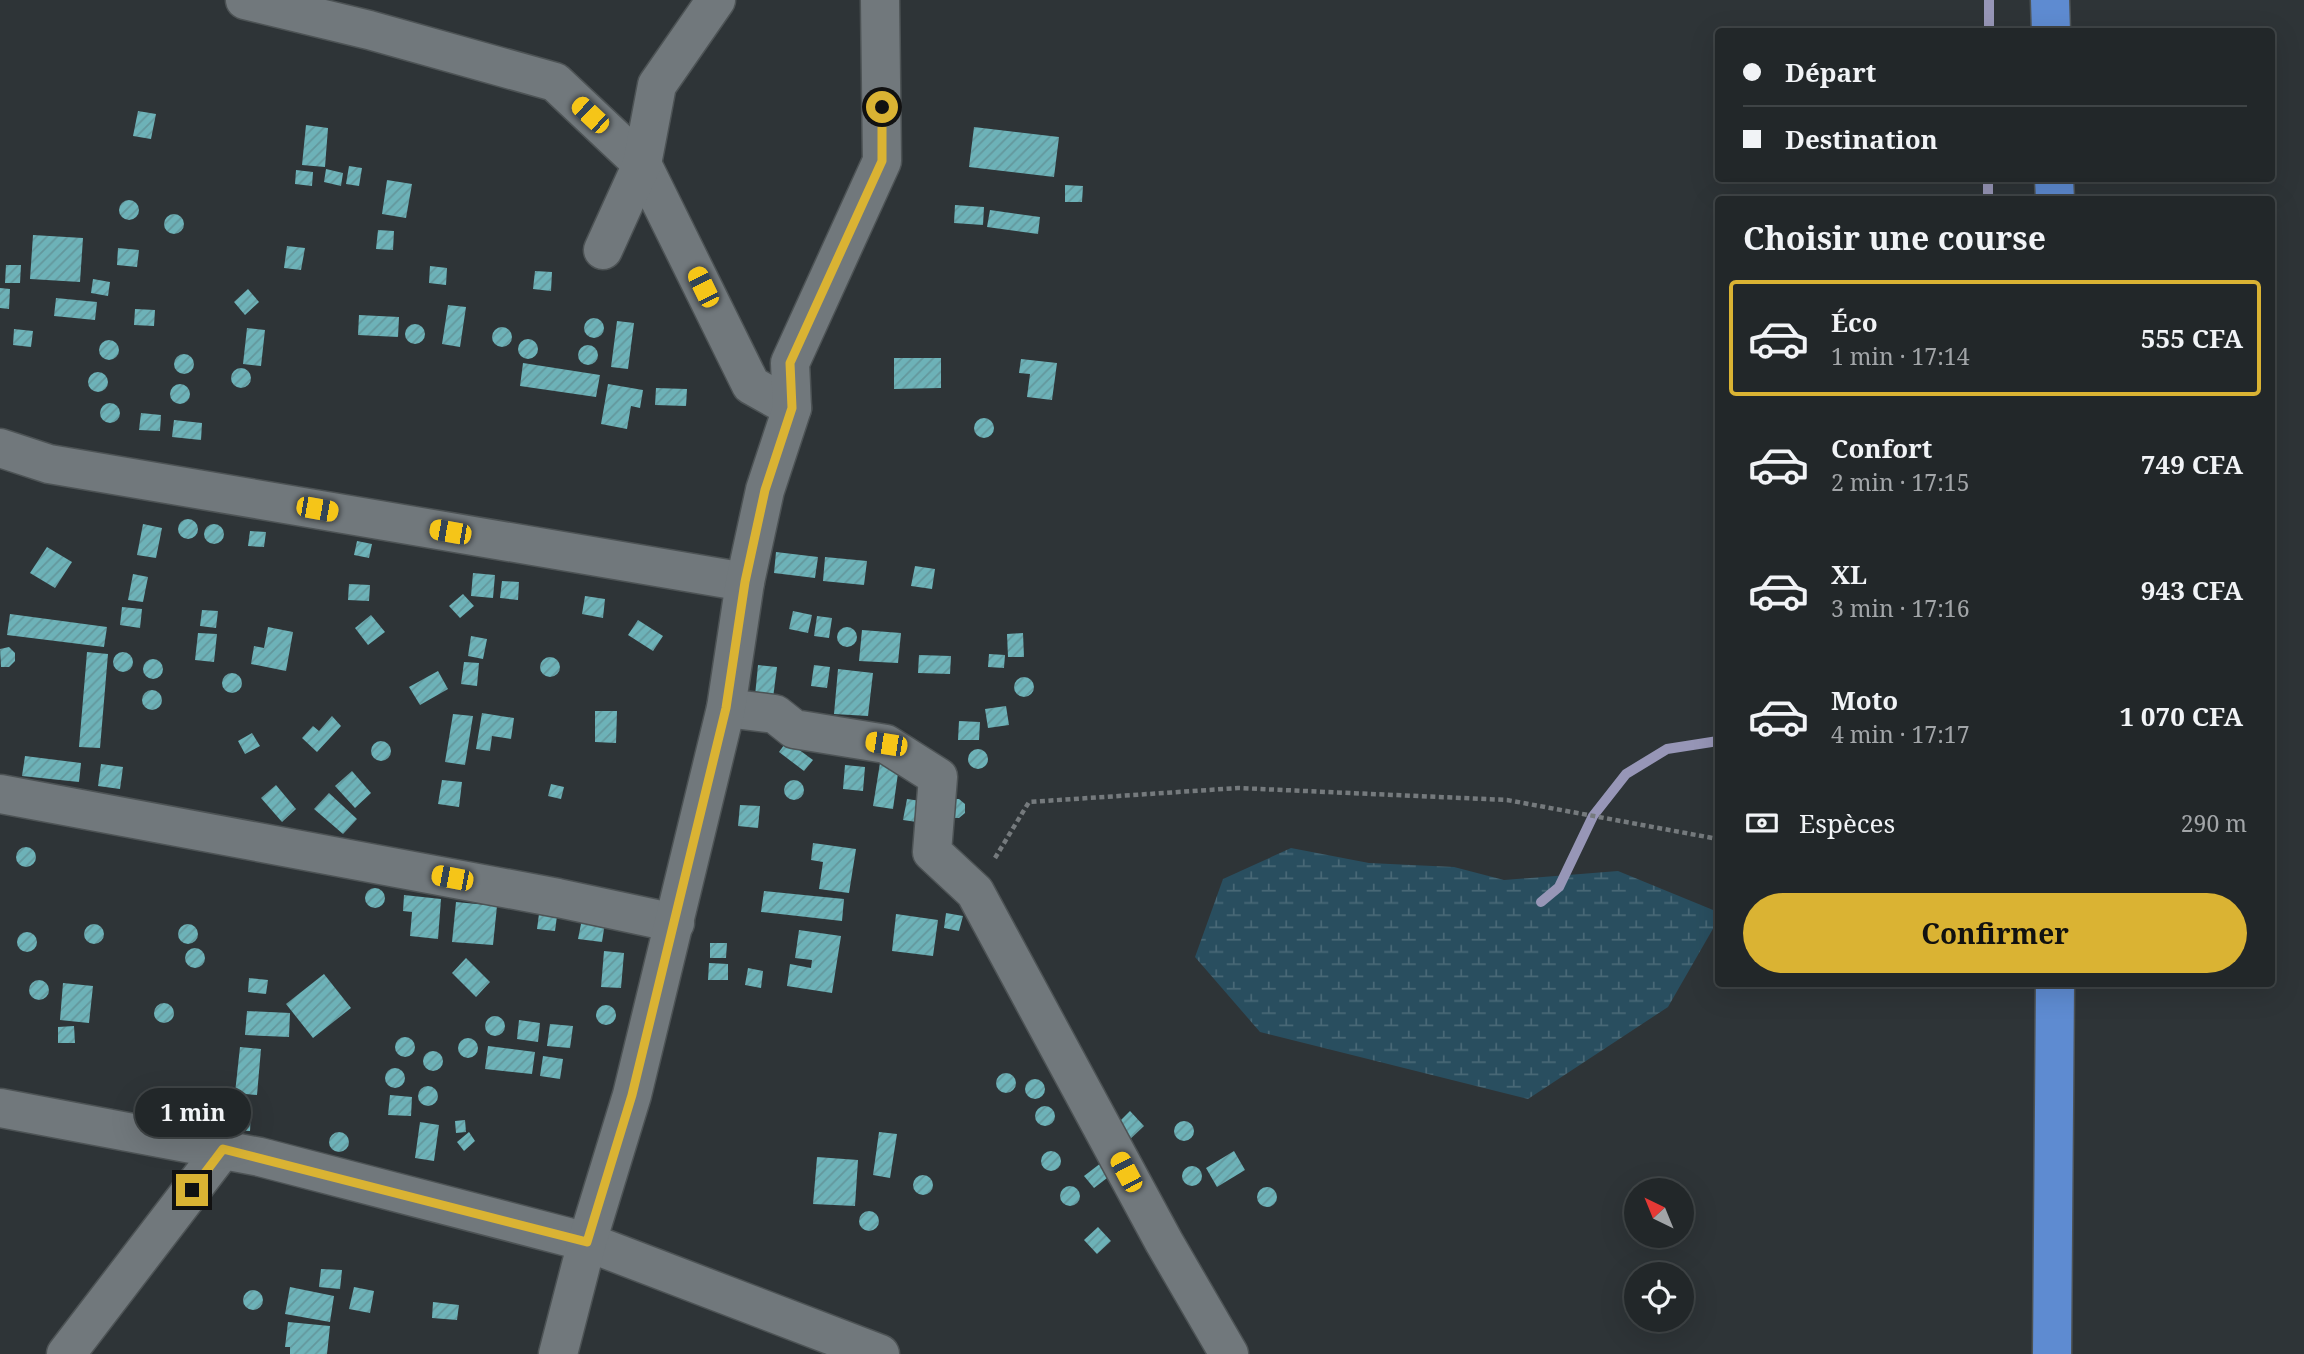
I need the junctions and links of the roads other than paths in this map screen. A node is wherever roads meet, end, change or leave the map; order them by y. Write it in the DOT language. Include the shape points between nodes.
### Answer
graph roads {
  1 [pos="245,0"];
  2 [pos="716,0"];
  3 [pos="880,0"];
  4 [pos="2050,0"];
  5 [pos="369,15"];
  6 [pos="2051,28"];
  7 [pos="642,164"];
  8 [pos="603,250"];
  9 [pos="792,408"];
  10 [pos="0,448"];
  11 [pos="745,582"];
  12 [pos="726,708"];
  13 [pos="0,794"];
  14 [pos="675,923"];
  15 [pos="2055,987"];
  16 [pos="0,1108"];
  17 [pos="223,1149"];
  18 [pos="587,1242"];
  19 [pos="66,1354"];
  20 [pos="558,1354"];
  21 [pos="880,1354"];
  22 [pos="1229,1354"];
  23 [pos="2052,1354"];
  1 -- 5 [label="street"];
  2 -- 7 [label="street" via="657,85"];
  3 -- 9 [label="street" via="882,161 790,363"];
  4 -- 6 [label="highway"];
  5 -- 7 [label="street" via="555,82"];
  7 -- 8 [label="street"];
  7 -- 9 [label="street" via="751,385"];
  9 -- 11 [label="street" via="765,490"];
  10 -- 11 [label="street" via="49,464"];
  11 -- 12 [label="street"];
  12 -- 14 [label="street"];
  12 -- 22 [label="street" via="775,714 794,729 886,744 938,777 932,852 975,892"];
  13 -- 14 [label="street"];
  14 -- 18 [label="street" via="632,1095"];
  15 -- 23 [label="highway"];
  16 -- 17 [label="street"];
  17 -- 18 [label="street"];
  17 -- 19 [label="street"];
  18 -- 20 [label="street"];
  18 -- 21 [label="street"];
}
